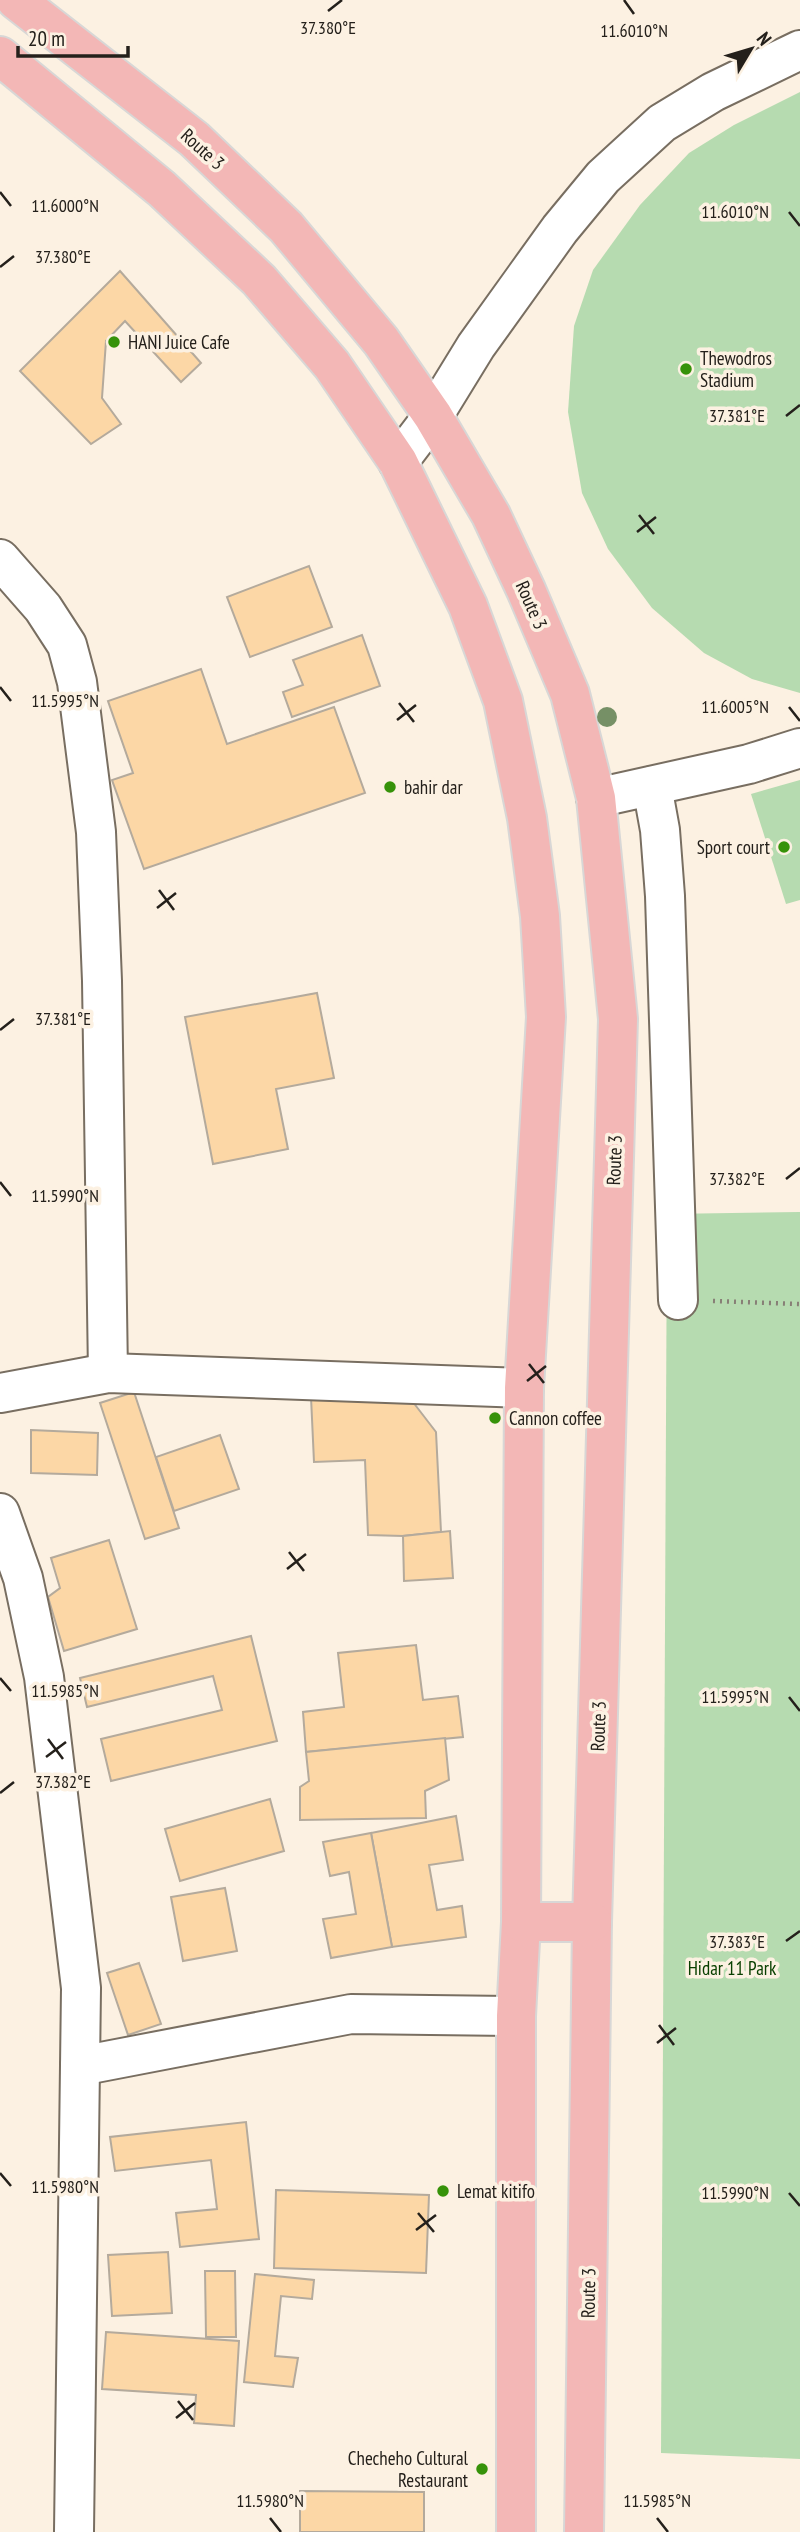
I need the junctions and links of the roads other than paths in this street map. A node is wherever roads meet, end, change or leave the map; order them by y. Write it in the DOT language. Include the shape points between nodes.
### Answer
graph roads {
  1 [pos="16,0"];
  2 [pos="800,50"];
  3 [pos="0,56"];
  4 [pos="433,416"];
  5 [pos="398,462"];
  6 [pos="0,559"];
  7 [pos="800,748"];
  8 [pos="652,786"];
  9 [pos="596,798"];
  10 [pos="678,1300"];
  11 [pos="108,1373"];
  12 [pos="524,1388"];
  13 [pos="0,1393"];
  14 [pos="0,1513"];
  15 [pos="521,1922"];
  16 [pos="593,1922"];
  17 [pos="516,2015"];
  18 [pos="80,2066"];
  19 [pos="74,2532"];
  20 [pos="516,2532"];
  21 [pos="584,2532"];
  1 -- 4 [label="main road, Route 3" via="194,139 286,228 381,341"];
  2 -- 4 [label="street" via="713,92 662,123 603,177 476,346"];
  3 -- 5 [label="main road" via="162,189 259,280 332,366"];
  4 -- 5 [label="street"];
  4 -- 9 [label="main road, Route 3" via="491,515 526,590 570,694"];
  5 -- 12 [label="main road" via="468,606 503,701 537,891 546,1017"];
  6 -- 11 [label="street" via="43,608 67,645 77,682 97,846"];
  7 -- 8 [label="street"];
  8 -- 9 [label="street"];
  8 -- 10 [label="street" via="665,897"];
  9 -- 16 [label="main road, Route 3" via="618,1019"];
  11 -- 12 [label="street"];
  11 -- 13 [label="street"];
  12 -- 15 [label="main road"];
  14 -- 18 [label="street" via="23,1578 44,1677 81,1988"];
  15 -- 16 [label="main road"];
  15 -- 17 [label="main road"];
  16 -- 21 [label="main road, Route 3"];
  17 -- 18 [label="street" via="351,2014"];
  17 -- 20 [label="main road"];
  18 -- 19 [label="street"];
}
